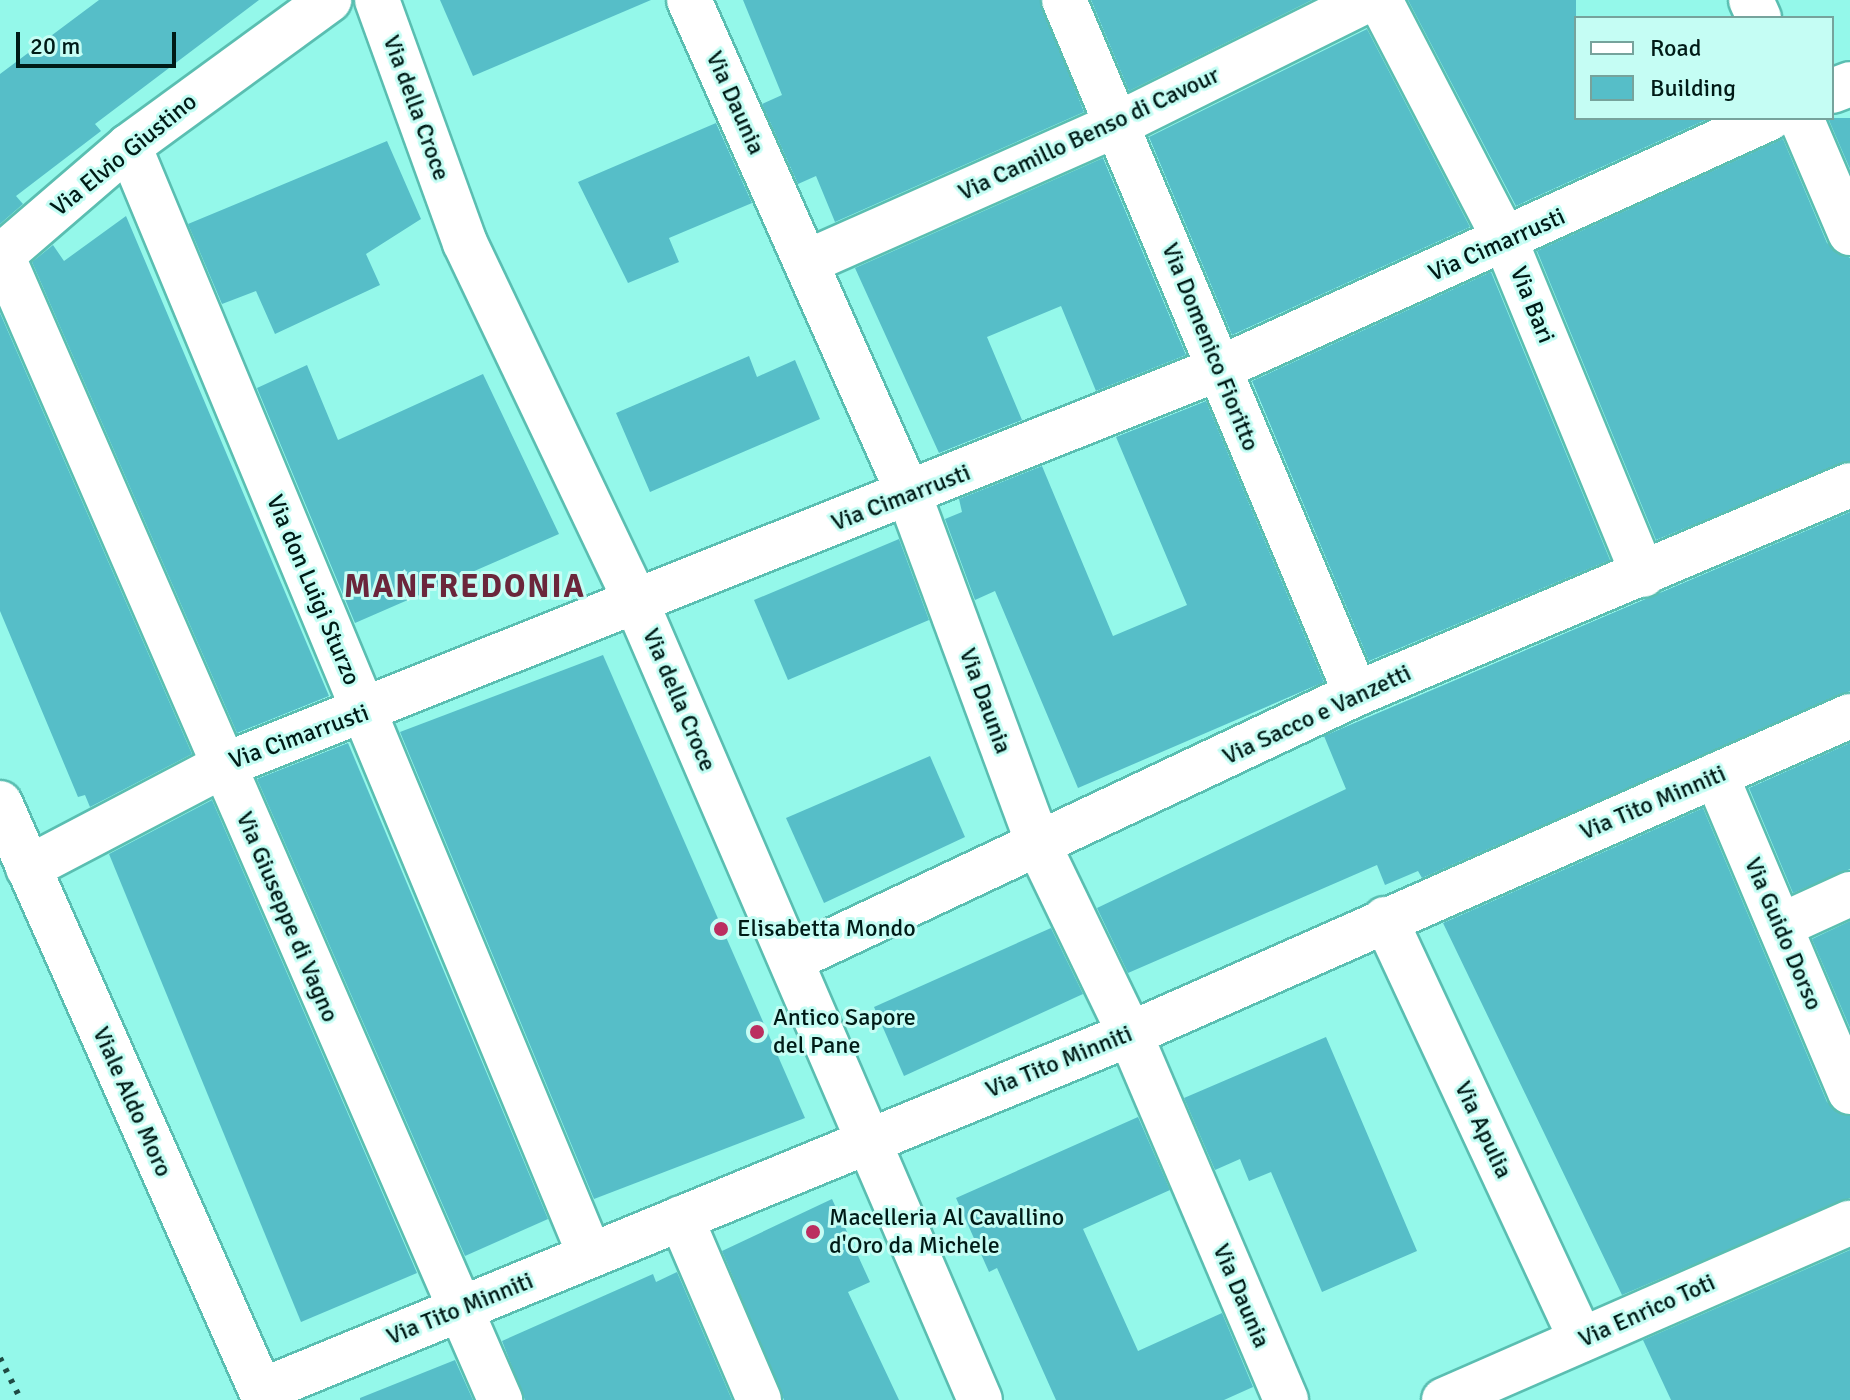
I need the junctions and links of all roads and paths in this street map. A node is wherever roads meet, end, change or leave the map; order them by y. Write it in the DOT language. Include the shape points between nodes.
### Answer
graph roads {
  1 [pos="329,0"];
  2 [pos="377,0"];
  3 [pos="689,0"];
  4 [pos="1064,0"];
  5 [pos="1368,0"];
  6 [pos="1380,0"];
  7 [pos="1766,120"];
  8 [pos="1802,120"];
  9 [pos="1118,124"];
  10 [pos="129,146"];
  11 [pos="1850,233"];
  12 [pos="1506,242"];
  13 [pos="1,256"];
  14 [pos="807,262"];
  15 [pos="1218,369"];
  16 [pos="1850,485"];
  17 [pos="910,497"];
  18 [pos="1643,575"];
  19 [pos="634,597"];
  20 [pos="1356,694"];
  21 [pos="365,713"];
  22 [pos="1850,716"];
  23 [pos="222,766"];
  24 [pos="1716,775"];
  25 [pos="0,803"];
  26 [pos="1040,848"];
  27 [pos="28,868"];
  28 [pos="1850,894"];
  29 [pos="1385,919"];
  30 [pos="1780,926"];
  31 [pos="791,960"];
  32 [pos="1130,1034"];
  33 [pos="1845,1065"];
  34 [pos="869,1141"];
  35 [pos="681,1218"];
  36 [pos="1850,1223"];
  37 [pos="590,1255"];
  38 [pos="456,1310"];
  39 [pos="1581,1340"];
  40 [pos="263,1395"];
  41 [pos="500,1400"];
  42 [pos="759,1400"];
  43 [pos="980,1400"];
  44 [pos="1286,1400"];
  45 [pos="1444,1400"];
  1 -- 10 [label="street, Via Elvio Giustino"];
  2 -- 19 [label="street, Via della Croce" via="465,243"];
  3 -- 14 [label="street, Via Daunia"];
  4 -- 9 [label="street, Via Domenico Fioritto"];
  5 -- 9 [label="street, Via Camillo Benso di Cavour"];
  6 -- 12 [label="street, Via Bari"];
  7 -- 12 [label="street, Via Cimarrusti"];
  8 -- 11 [label="street"];
  9 -- 14 [label="street, Via Camillo Benso di Cavour"];
  9 -- 15 [label="street, Via Domenico Fioritto"];
  10 -- 13 [label="street, Via Elvio Giustino"];
  10 -- 21 [label="street, Via don Luigi Sturzo"];
  12 -- 15 [label="street, Via Cimarrusti"];
  12 -- 18 [label="street, Via Bari"];
  13 -- 23 [label="street, Via Giuseppe di Vagno"];
  14 -- 17 [label="street, Via Daunia"];
  15 -- 17 [label="street, Via Cimarrusti"];
  15 -- 20 [label="street, Via Domenico Fioritto"];
  16 -- 18 [label="street, Via Sacco e Vanzetti"];
  17 -- 19 [label="street, Via Cimarrusti"];
  17 -- 26 [label="street, Via Daunia"];
  18 -- 20 [label="street, Via Sacco e Vanzetti"];
  19 -- 21 [label="street, Via Cimarrusti"];
  19 -- 31 [label="street, Via della Croce"];
  20 -- 26 [label="street, Via Sacco e Vanzetti"];
  21 -- 23 [label="street, Via Cimarrusti"];
  21 -- 37 [label="street, Via don Luigi Sturzo"];
  22 -- 24 [label="street, Via Tito Minniti"];
  23 -- 27 [label="street, Via Cimarrusti"];
  23 -- 38 [label="street, Via Giuseppe di Vagno"];
  24 -- 29 [label="street, Via Tito Minniti"];
  24 -- 30 [label="street, Via Guido Dorso"];
  25 -- 27 [label="street, Viale Aldo Moro"];
  26 -- 31 [label="street, Via Sacco e Vanzetti"];
  26 -- 32 [label="street, Via Daunia"];
  27 -- 40 [label="street, Viale Aldo Moro"];
  28 -- 30 [label="street"];
  29 -- 32 [label="street, Via Tito Minniti"];
  29 -- 39 [label="street, Via Apulia"];
  30 -- 33 [label="street, Via Guido Dorso"];
  31 -- 34 [label="street, Via della Croce"];
  32 -- 34 [label="street, Via Tito Minniti"];
  32 -- 44 [label="street, Via Daunia"];
  34 -- 35 [label="street, Via Tito Minniti"];
  34 -- 43 [label="street, Via della Croce"];
  35 -- 37 [label="street, Via Tito Minniti"];
  35 -- 42 [label="street"];
  36 -- 39 [label="street, Via Enrico Toti"];
  37 -- 38 [label="street, Via Tito Minniti"];
  38 -- 40 [label="street, Via Tito Minniti"];
  38 -- 41 [label="street, Via Giuseppe di Vagno"];
  39 -- 45 [label="street, Via Enrico Toti"];
}
